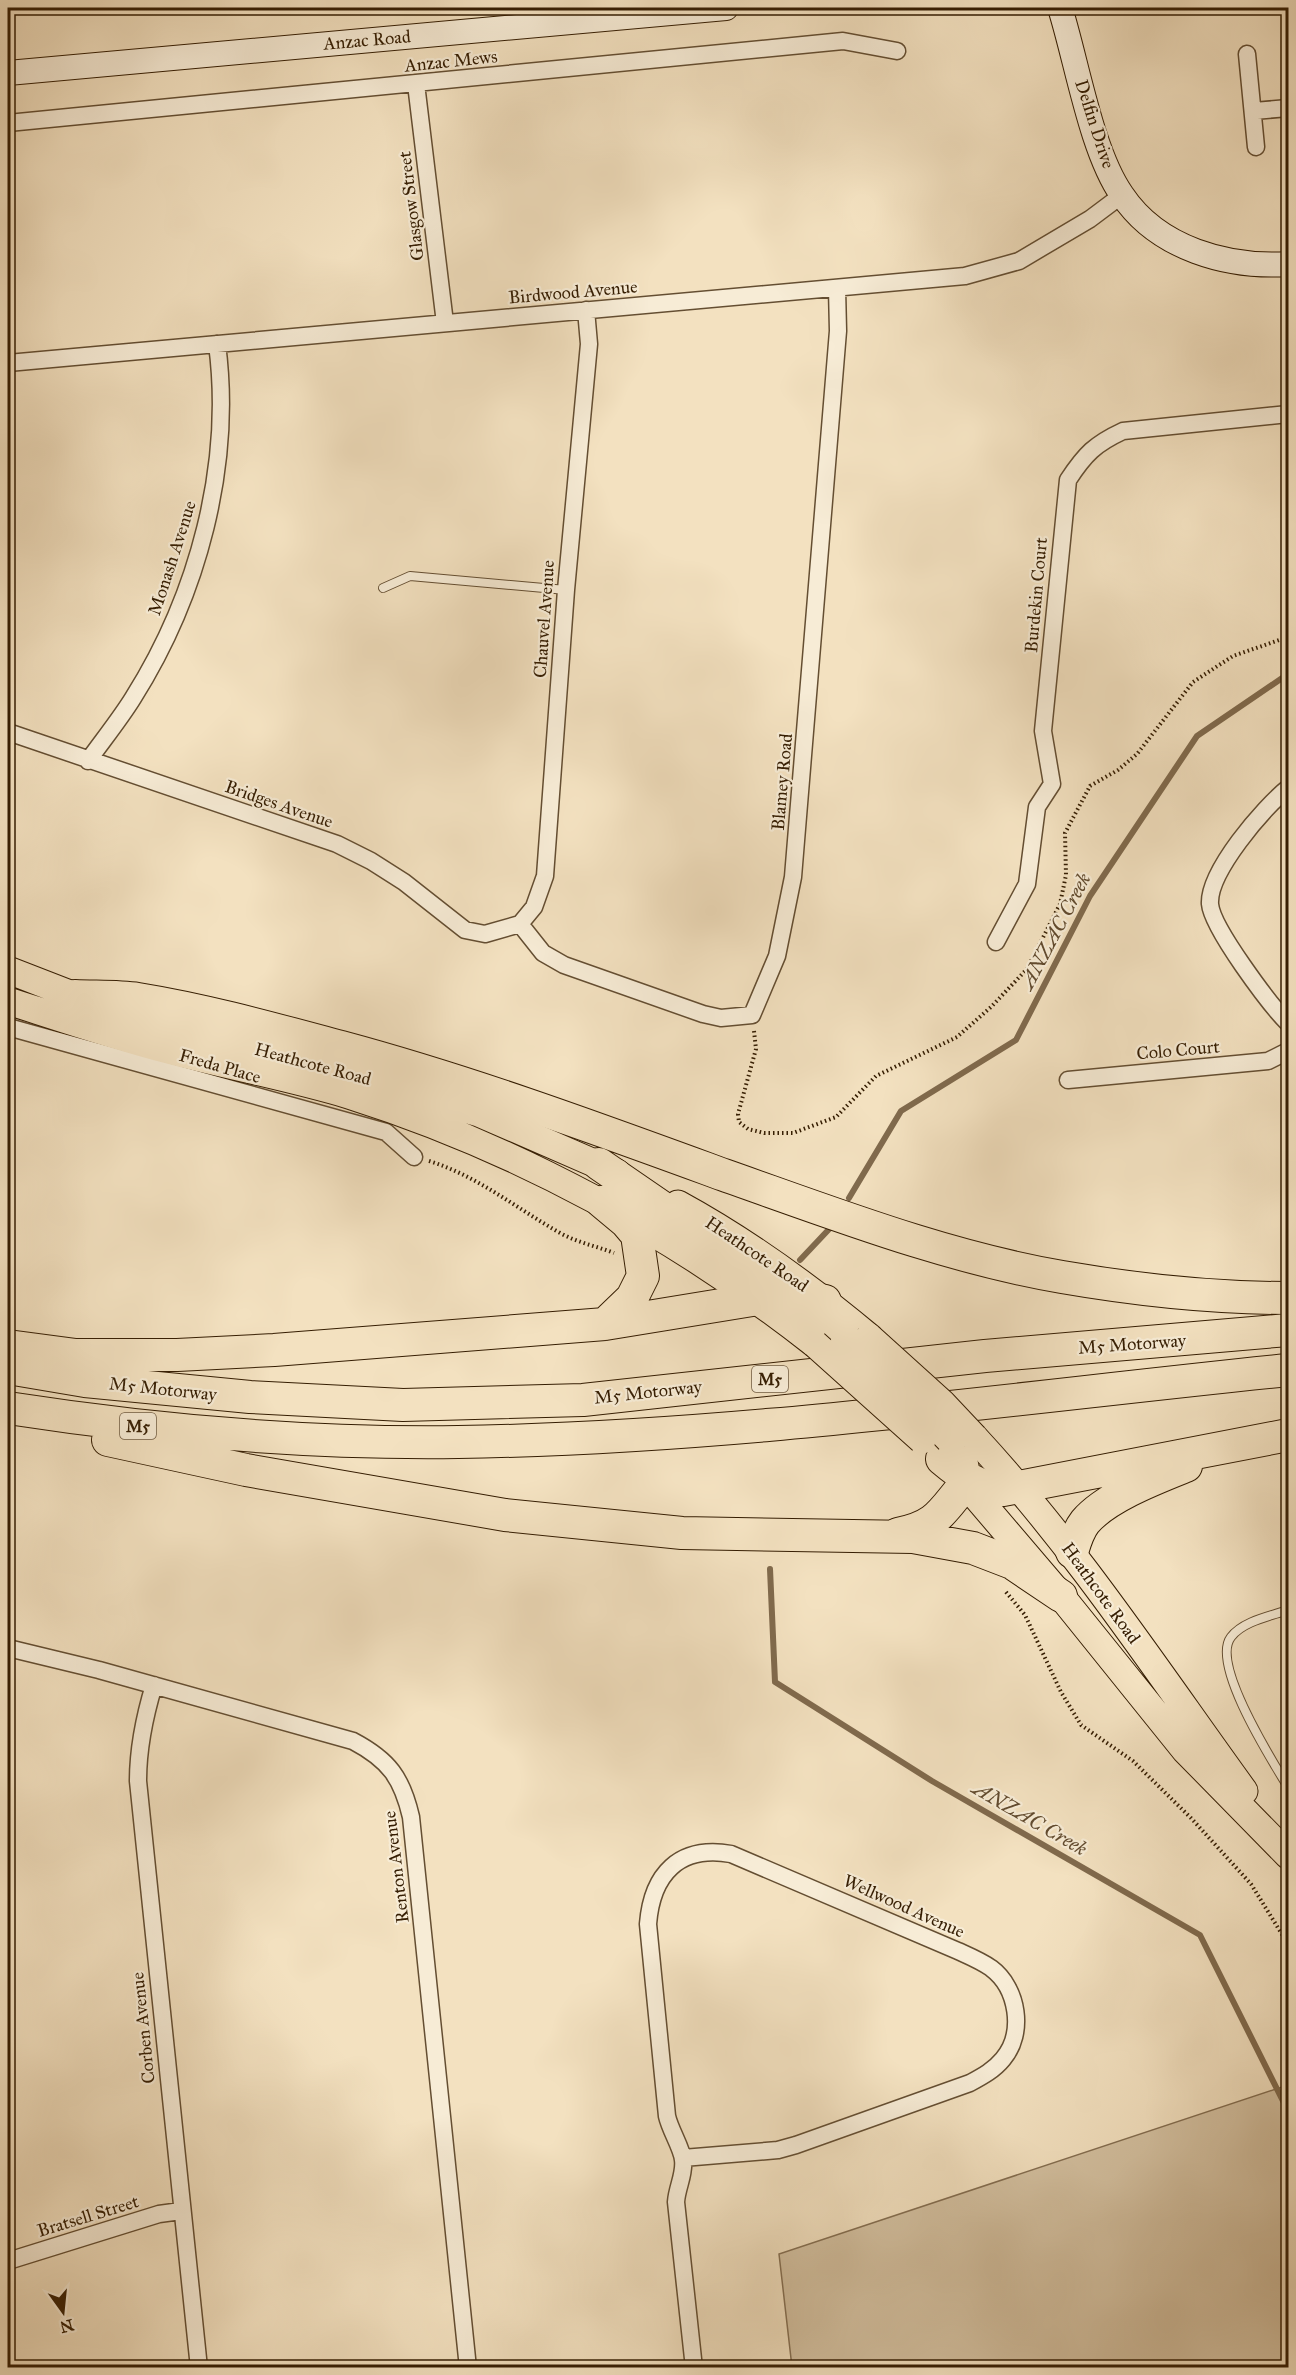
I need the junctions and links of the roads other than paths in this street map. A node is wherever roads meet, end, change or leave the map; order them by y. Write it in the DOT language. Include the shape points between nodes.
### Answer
graph roads {
  1 [pos="726,8"];
  2 [pos="1044,8"];
  3 [pos="1061,8"];
  4 [pos="897,51"];
  5 [pos="1247,54"];
  6 [pos="8,74"];
  7 [pos="416,84"];
  8 [pos="1288,108"];
  9 [pos="1254,111"];
  10 [pos="8,123"];
  11 [pos="1256,147"];
  12 [pos="1122,195"];
  13 [pos="1288,264"];
  14 [pos="837,288"];
  15 [pos="586,310"];
  16 [pos="444,323"];
  17 [pos="217,344"];
  18 [pos="8,363"];
  19 [pos="1288,414"];
  20 [pos="383,588"];
  21 [pos="566,590"];
  22 [pos="8,732"];
  23 [pos="88,761"];
  24 [pos="1288,788"];
  25 [pos="520,924"];
  26 [pos="996,942"];
  27 [pos="8,970"];
  28 [pos="75,996"];
  29 [pos="8,1001"];
  30 [pos="1288,1023"];
  31 [pos="8,1027"];
  32 [pos="1288,1051"];
  33 [pos="1068,1080"];
  34 [pos="414,1156"];
  35 [pos="599,1164"];
  36 [pos="602,1202"];
  37 [pos="786,1295"];
  38 [pos="1288,1298"];
  39 [pos="754,1299"];
  40 [pos="825,1301"];
  41 [pos="605,1324"];
  42 [pos="1288,1330"];
  43 [pos="858,1339"];
  44 [pos="8,1346"];
  45 [pos="8,1368"];
  46 [pos="1288,1370"];
  47 [pos="8,1408"];
  48 [pos="8,1418"];
  49 [pos="1288,1435"];
  50 [pos="1243,1444"];
  51 [pos="953,1456"];
  52 [pos="1021,1488"];
  53 [pos="880,1538"];
  54 [pos="1072,1552"];
  55 [pos="1061,1596"];
  56 [pos="1288,1610"];
  57 [pos="8,1648"];
  58 [pos="154,1685"];
  59 [pos="1288,1787"];
  60 [pos="1288,1854"];
  61 [pos="683,2157"];
  62 [pos="181,2211"];
  63 [pos="8,2261"];
  64 [pos="199,2367"];
  65 [pos="468,2367"];
  66 [pos="694,2367"];
  1 -- 6 [label="main road, Anzac Road"];
  2 -- 3 [label="main road"];
  3 -- 12 [label="main road, Delfin Drive" via="1102,153"];
  4 -- 7 [label="street, Anzac Mews" via="843,41"];
  5 -- 9 [label="street"];
  7 -- 10 [label="street, Anzac Mews"];
  7 -- 16 [label="street, Glasgow Street"];
  8 -- 9 [label="street"];
  9 -- 11 [label="street"];
  12 -- 13 [label="main road, Delfin Drive" via="1149,224 1202,254 1234,263"];
  12 -- 14 [label="street, Birdwood Avenue" via="1019,261 995,269 965,276"];
  14 -- 15 [label="street, Birdwood Avenue"];
  14 -- 25 [label="street, Blamey Road" via="838,330 793,877 777,956 752,1015 721,1018 703,1014 564,964 543,953"];
  15 -- 16 [label="street, Birdwood Avenue"];
  15 -- 21 [label="street, Chauvel Avenue" via="589,344"];
  16 -- 17 [label="street, Birdwood Avenue"];
  17 -- 18 [label="street, Birdwood Avenue"];
  17 -- 23 [label="street, Monash Avenue" via="223,388 221,429 198,550 181,604 160,649 133,698"];
  19 -- 26 [label="street, Burdekin Court" via="1123,431 1098,443 1081,459 1068,480 1043,731 1052,784 1035,814 1027,884"];
  20 -- 21 [label="lane" via="411,576"];
  21 -- 25 [label="street, Chauvel Avenue" via="545,876 534,907"];
  22 -- 23 [label="street, Bridges Avenue"];
  23 -- 25 [label="street, Bridges Avenue" via="337,844 404,882 465,930 485,934"];
  24 -- 30 [label="street" via="1268,804 1242,836 1212,892 1210,904 1219,926 1264,995"];
  27 -- 28 [label="main road, Heathcote Road"];
  28 -- 35 [label="main road, Heathcote Road" via="170,1026 406,1089 479,1113"];
  28 -- 38 [label="highway" via="136,998 399,1063 852,1221 977,1257 1060,1277 1139,1288"];
  29 -- 36 [label="main road, Heathcote Road" via="168,1050 350,1096 463,1137"];
  31 -- 34 [label="street, Freda Place" via="386,1132"];
  32 -- 33 [label="street, Colo Court" via="1268,1061"];
  35 -- 37 [label="highway"];
  35 -- 40 [label="main road, Heathcote Road" via="729,1232"];
  36 -- 39 [label="main road, Heathcote Road"];
  36 -- 41 [label="highway" via="637,1235 643,1276 632,1298"];
  37 -- 39 [label="highway"];
  37 -- 40 [label="highway"];
  37 -- 43 [label="highway"];
  39 -- 41 [label="highway"];
  39 -- 51 [label="main road, Heathcote Road, bridge"];
  40 -- 43 [label="main road, Heathcote Road"];
  41 -- 44 [label="highway" via="177,1355 76,1355"];
  42 -- 45 [label="highway, M5 Motorway / M5" via="985,1356 571,1400 404,1405 250,1397 85,1381"];
  43 -- 51 [label="highway, bridge" via="930,1416"];
  46 -- 47 [label="highway, M5" via="777,1424 605,1437 457,1442 270,1438 106,1423"];
  48 -- 53 [label="highway" via="246,1470 505,1515 682,1533"];
  49 -- 50 [label="highway"];
  50 -- 52 [label="highway"];
  50 -- 54 [label="highway" via="1158,1477 1098,1511 1080,1530"];
  51 -- 52 [label="main road, Heathcote Road"];
  51 -- 52 [label="highway" via="990,1489"];
  51 -- 53 [label="highway" via="935,1521 919,1530"];
  51 -- 55 [label="main road, Heathcote Road"];
  52 -- 54 [label="main road, Heathcote Road"];
  53 -- 55 [label="highway" via="913,1537 973,1548 1012,1563"];
  54 -- 60 [label="main road, Heathcote Road"];
  55 -- 60 [label="main road, Heathcote Road" via="1185,1750"];
  56 -- 59 [label="lane" via="1253,1622 1232,1635 1228,1643 1231,1673 1245,1715"];
  57 -- 58 [label="street, Renton Avenue"];
  58 -- 62 [label="street, Corben Avenue" via="142,1721 138,1781"];
  58 -- 65 [label="street, Renton Avenue" via="353,1741 376,1754 405,1791 411,1817"];
  61 -- 61 [label="street, Wellwood Avenue" via="670,2132 667,2116 648,1924 652,1892 681,1860 714,1851 750,1861 958,1950 992,1969 1006,1984 1015,2009 1014,2038 1005,2057 991,2072 796,2145"];
  61 -- 66 [label="street" via="676,2202"];
  62 -- 63 [label="street, Bratsell Street" via="159,2214"];
  62 -- 64 [label="street, Corben Avenue"];
}
